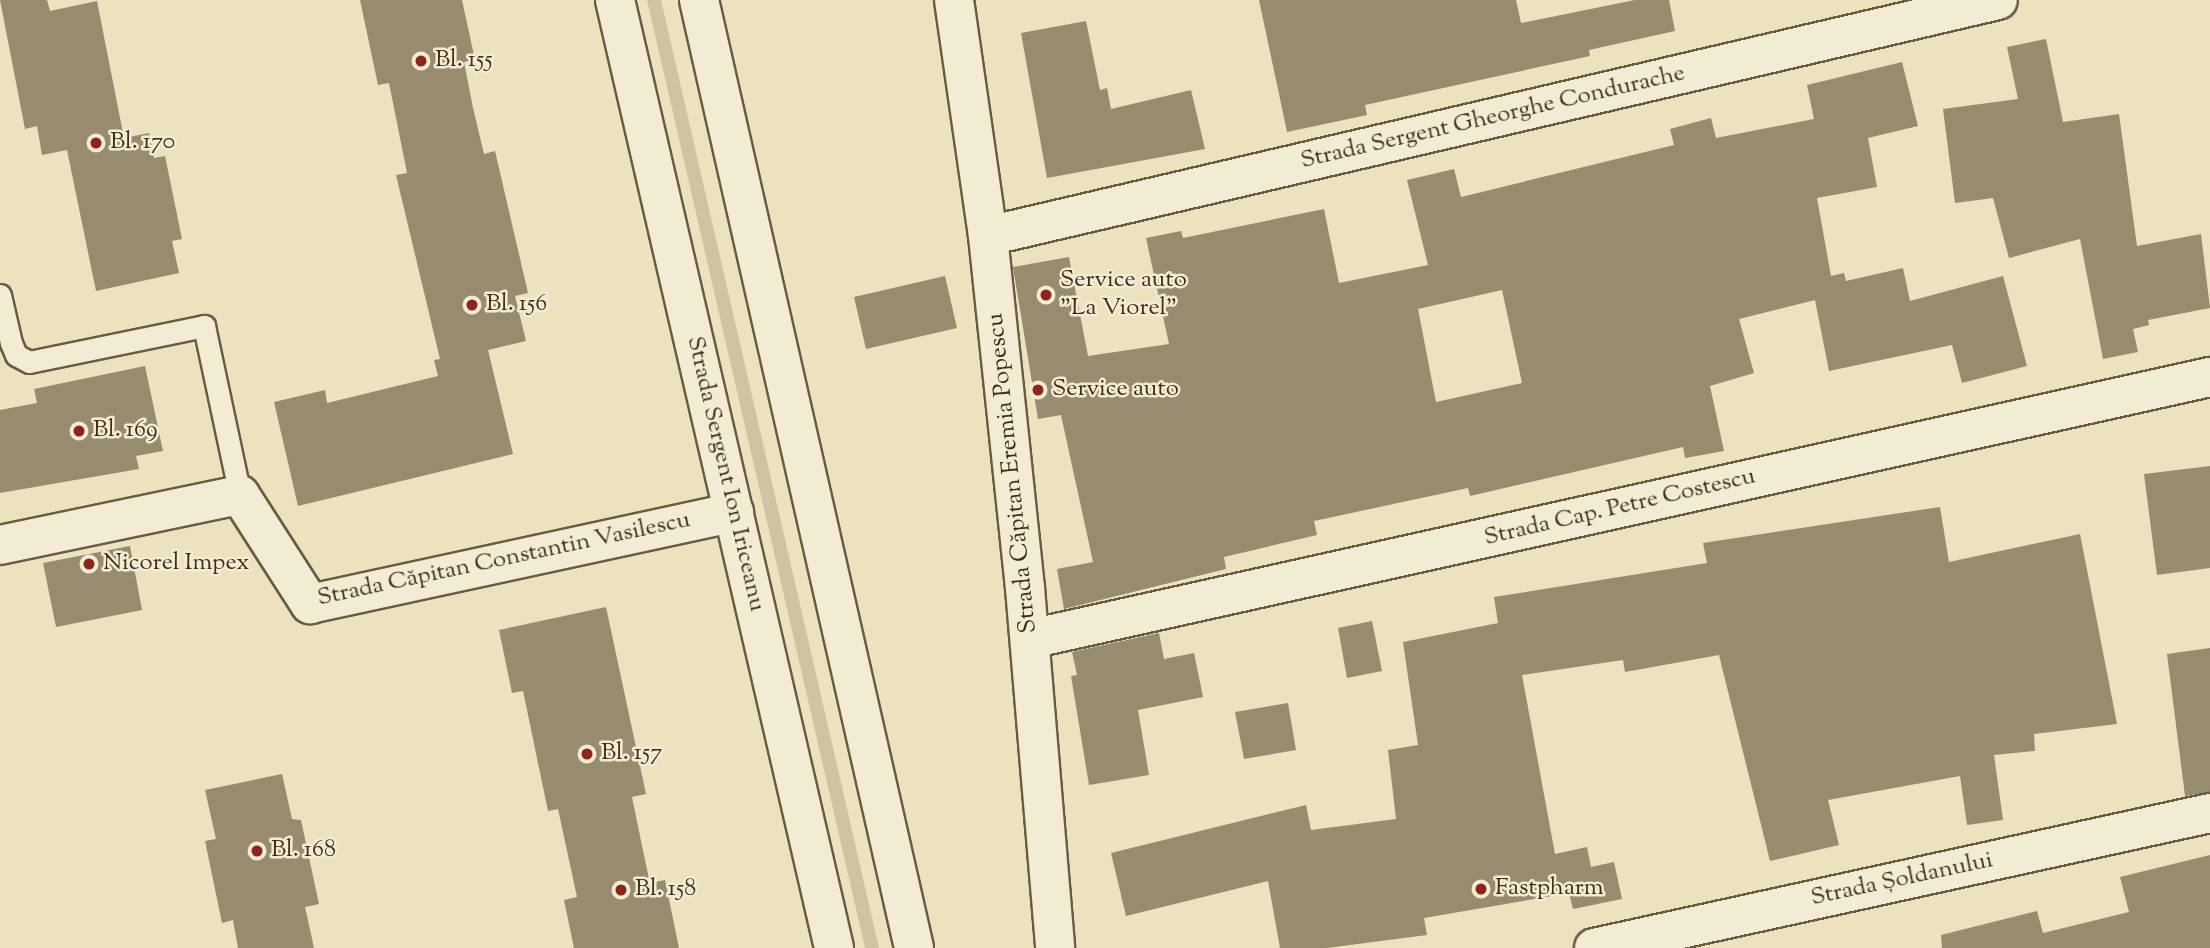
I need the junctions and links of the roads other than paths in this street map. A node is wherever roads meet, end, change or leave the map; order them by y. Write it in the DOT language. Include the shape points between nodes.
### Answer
graph roads {
  1 [pos="615,0"];
  2 [pos="699,0"];
  3 [pos="954,0"];
  4 [pos="1998,0"];
  5 [pos="988,236"];
  6 [pos="0,295"];
  7 [pos="2210,377"];
  8 [pos="240,495"];
  9 [pos="734,512"];
  10 [pos="0,545"];
  11 [pos="1030,639"];
  12 [pos="2210,813"];
  13 [pos="834,948"];
  14 [pos="914,948"];
  15 [pos="1055,948"];
  16 [pos="1594,948"];
  1 -- 9 [label="street, Strada Sergent Ion Iriceanu"];
  2 -- 14 [label="street"];
  3 -- 5 [label="street, Strada Căpitan Eremia Popescu"];
  4 -- 5 [label="street, Strada Sergent Gheorghe Condurache"];
  5 -- 11 [label="street, Strada Căpitan Eremia Popescu"];
  6 -- 8 [label="lane" via="10,343 16,355 29,362 204,326"];
  7 -- 11 [label="street, Strada Cap. Petre Costescu"];
  8 -- 9 [label="street, Strada Căpitan Constantin Vasilescu" via="310,604"];
  8 -- 10 [label="street"];
  9 -- 13 [label="street, Strada Sergent Ion Iriceanu"];
  11 -- 15 [label="street, Strada Căpitan Eremia Popescu"];
  12 -- 16 [label="street, Strada Șoldanului"];
}
